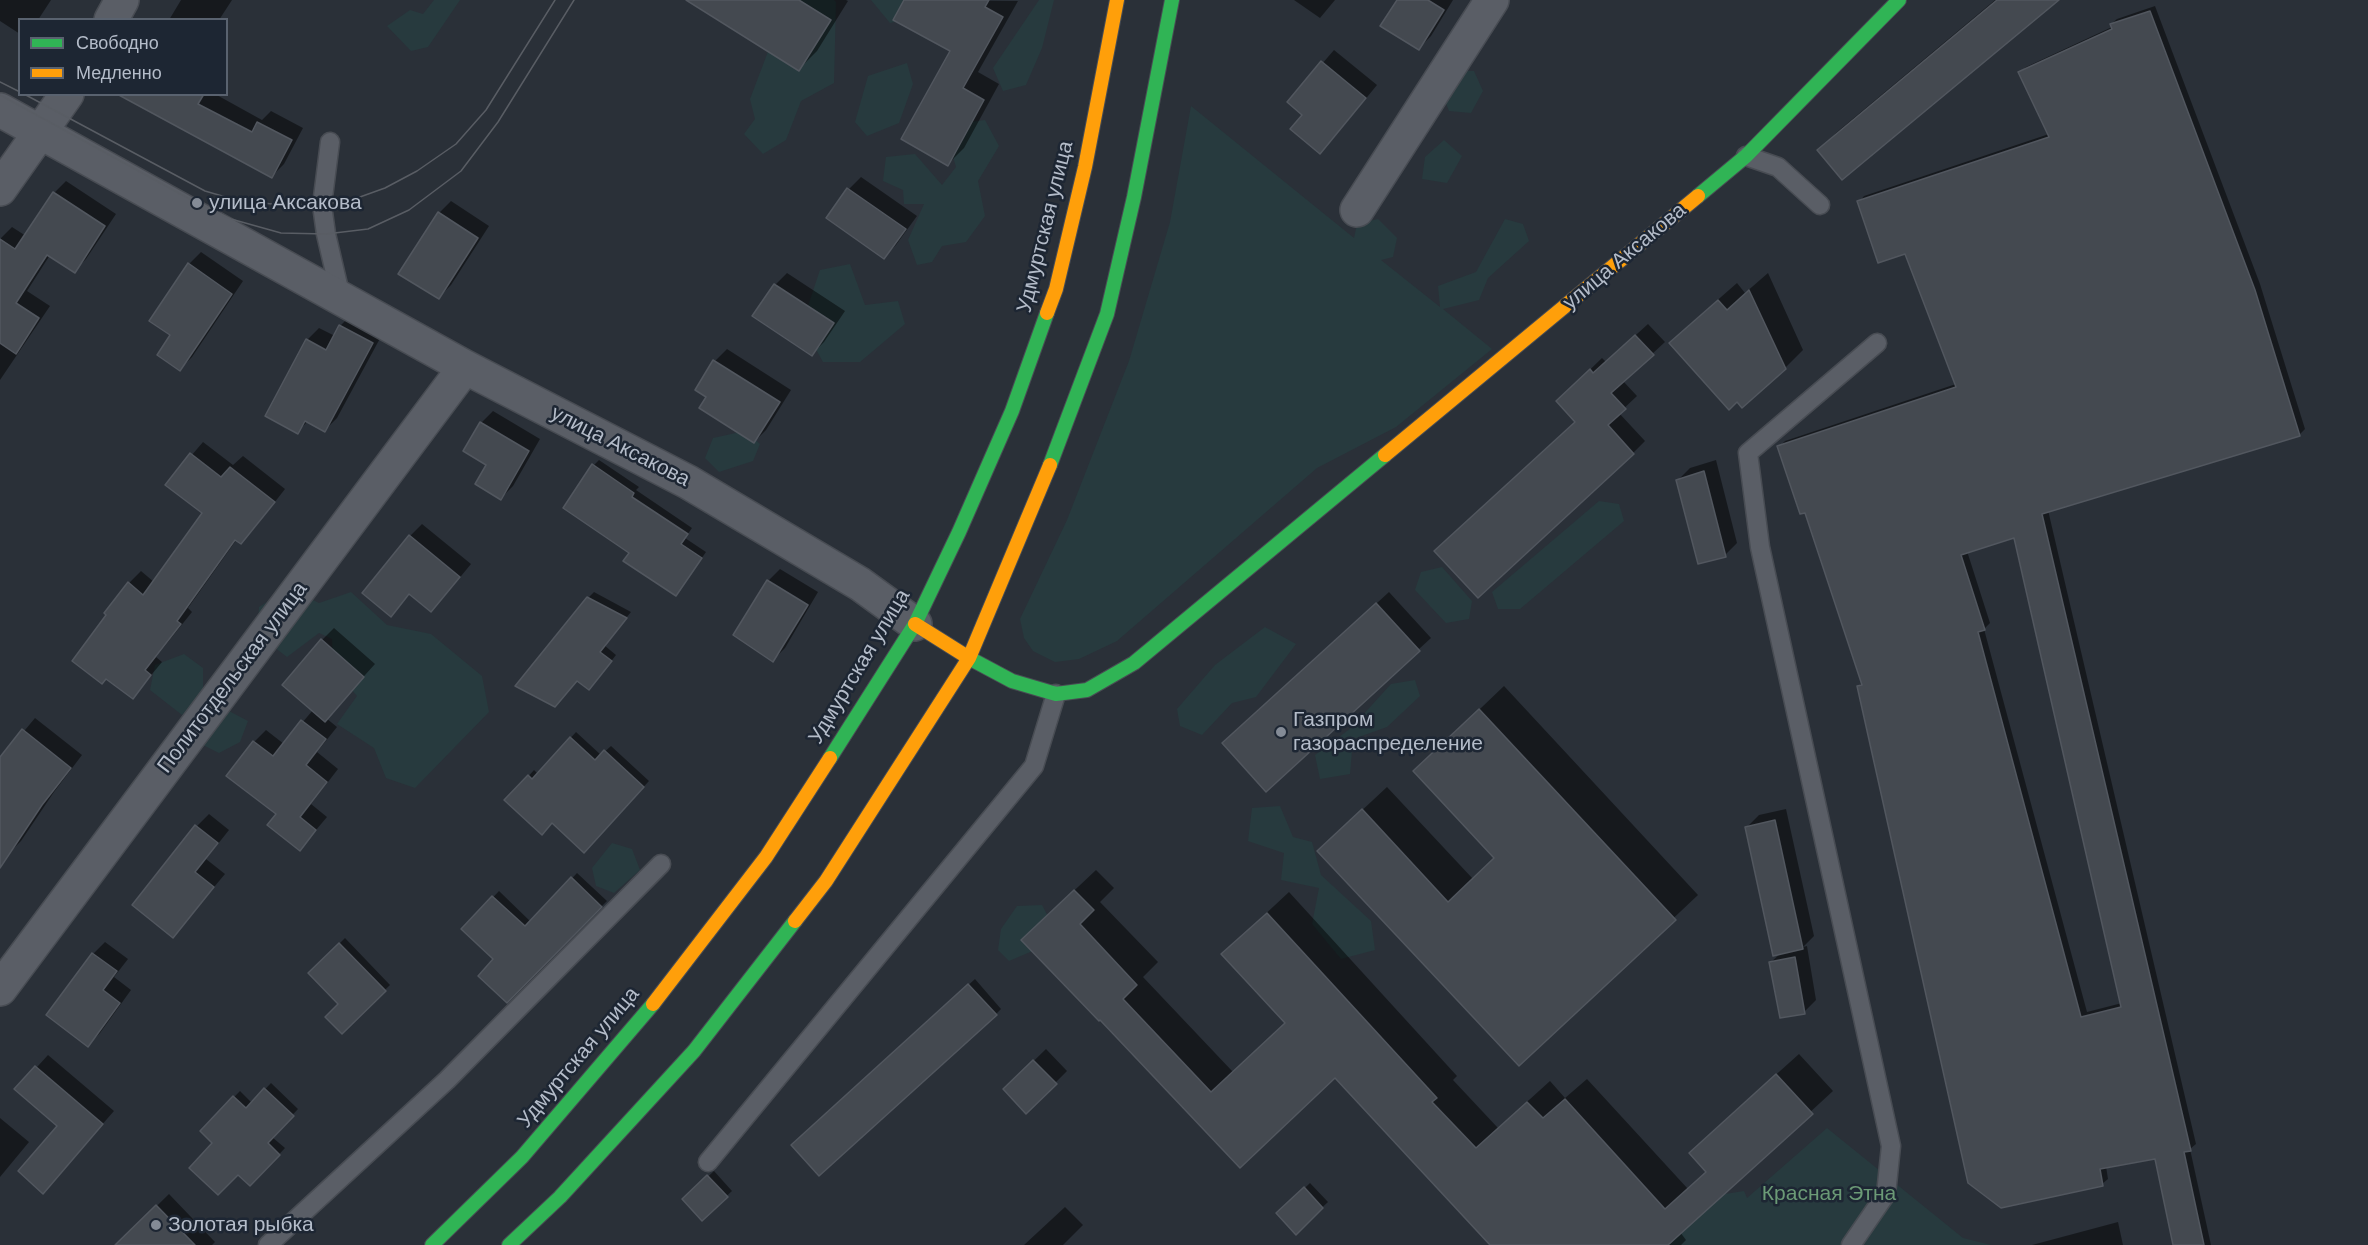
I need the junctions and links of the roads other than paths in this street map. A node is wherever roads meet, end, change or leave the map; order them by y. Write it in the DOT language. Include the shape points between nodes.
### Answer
graph roads {
  1 [pos="122,0"];
  2 [pos="1117,0"];
  3 [pos="1172,0"];
  4 [pos="1492,0"];
  5 [pos="1899,0"];
  6 [pos="112,18"];
  7 [pos="67,96"];
  8 [pos="0,110"];
  9 [pos="41,132"];
  10 [pos="330,142"];
  11 [pos="1746,156"];
  12 [pos="0,189"];
  13 [pos="1820,205"];
  14 [pos="1357,210"];
  15 [pos="341,298"];
  16 [pos="1877,343"];
  17 [pos="465,367"];
  18 [pos="915,624"];
  19 [pos="969,657"];
  20 [pos="1056,693"];
  21 [pos="661,864"];
  22 [pos="0,988"];
  23 [pos="708,1162"];
  24 [pos="268,1245"];
  25 [pos="432,1245"];
  26 [pos="509,1245"];
  27 [pos="1851,1245"];
  1 -- 6 [label="street"];
  2 -- 18 [label="main road, Удмуртская улица" via="1085,167 1056,289 1012,411"];
  3 -- 19 [label="main road" via="1107,314 1063,434"];
  4 -- 14 [label="street"];
  5 -- 11 [label="main road, улица Аксакова"];
  7 -- 9 [label="street"];
  8 -- 9 [label="street, улица Аксакова"];
  9 -- 12 [label="street"];
  9 -- 15 [label="street, улица Аксакова"];
  10 -- 15 [label="lane" via="322,205"];
  11 -- 13 [label="lane" via="1778,167"];
  11 -- 20 [label="main road, улица Аксакова" via="1134,663 1087,690"];
  15 -- 17 [label="street, улица Аксакова"];
  16 -- 27 [label="lane" via="1748,453 1760,547 1891,1146 1887,1194"];
  17 -- 18 [label="street, улица Аксакова" via="688,482 860,584"];
  17 -- 22 [label="street, Политотдельская улица"];
  18 -- 19 [label="main road"];
  18 -- 25 [label="main road, Удмуртская улица" via="766,858 658,998 522,1157"];
  19 -- 20 [label="main road" via="1012,681"];
  19 -- 26 [label="main road" via="826,881 694,1051 560,1197"];
  20 -- 23 [label="lane" via="1034,766"];
  21 -- 24 [label="lane" via="447,1080"];
}
